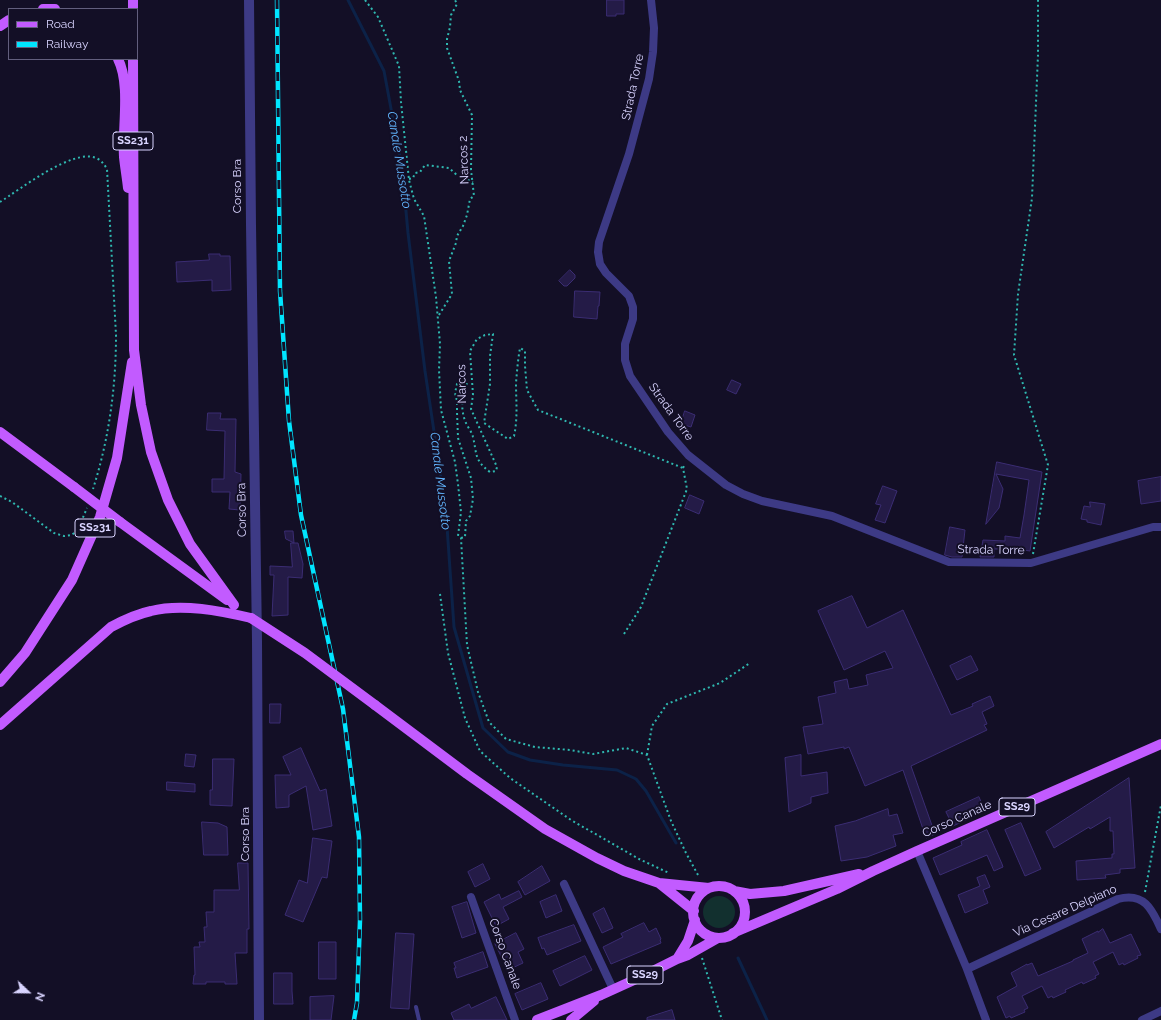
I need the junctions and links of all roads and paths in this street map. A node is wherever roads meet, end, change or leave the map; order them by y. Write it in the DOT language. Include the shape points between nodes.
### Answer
graph roads {
  1 [pos="249,0"];
  2 [pos="364,0"];
  3 [pos="456,0"];
  4 [pos="651,0"];
  5 [pos="1038,0"];
  6 [pos="118,60"];
  7 [pos="133,60"];
  8 [pos="409,180"];
  9 [pos="473,182"];
  10 [pos="0,202"];
  11 [pos="134,224"];
  12 [pos="438,316"];
  13 [pos="134,350"];
  14 [pos="0,432"];
  15 [pos="688,455"];
  16 [pos="683,468"];
  17 [pos="92,494"];
  18 [pos="0,496"];
  19 [pos="87,508"];
  20 [pos="1161,527"];
  21 [pos="461,538"];
  22 [pos="1031,563"];
  23 [pos="440,594"];
  24 [pos="234,610"];
  25 [pos="624,634"];
  26 [pos="750,663"];
  27 [pos="0,682"];
  28 [pos="0,725"];
  29 [pos="1161,744"];
  30 [pos="647,756"];
  31 [pos="1161,805"];
  32 [pos="917,851"];
  33 [pos="873,871"];
  34 [pos="698,875"];
  35 [pos="675,877"];
  36 [pos="659,883"];
  37 [pos="564,884"];
  38 [pos="709,888"];
  39 [pos="734,891"];
  40 [pos="471,898"];
  41 [pos="1143,901"];
  42 [pos="694,916"];
  43 [pos="1161,929"];
  44 [pos="733,934"];
  45 [pos="718,938"];
  46 [pos="699,949"];
  47 [pos="677,959"];
  48 [pos="967,968"];
  49 [pos="613,989"];
  50 [pos="601,995"];
  51 [pos="416,1006"];
  52 [pos="1161,1011"];
  53 [pos="573,1019"];
  54 [pos="259,1020"];
  55 [pos="419,1020"];
  56 [pos="515,1020"];
  57 [pos="537,1020"];
  58 [pos="722,1020"];
  59 [pos="986,1020"];
  60 [pos="1142,1020"];
  1 -- 54 [label="street, Corso Bra"];
  2 -- 8 [label="path" via="378,18 399,66"];
  3 -- 9 [label="path, Narcos 2" via="457,4 451,15 447,48 460,90 472,114"];
  4 -- 15 [label="street, Strada Torre" via="654,28 649,79 629,154 598,252 600,264 629,296 633,307 625,344 625,360 630,376 668,432"];
  5 -- 22 [label="path" via="1032,198 1018,294 1014,355 1048,465"];
  6 -- 11 [label="main road" via="124,82 124,157"];
  7 -- 11 [label="main road, SS231"];
  8 -- 9 [label="path" via="425,165 449,168 458,176"];
  8 -- 12 [label="path" via="414,199 424,216"];
  9 -- 12 [label="path, Narcos 2" via="474,196 470,200 467,215 449,261 452,294"];
  10 -- 17 [label="path" via="46,172 76,158 96,158 107,169 116,362 107,435"];
  11 -- 13 [label="main road, SS231"];
  12 -- 21 [label="path" via="441,410 456,470 461,512 458,536"];
  13 -- 24 [label="main road" via="141,405 151,452 168,500 190,544"];
  13 -- 27 [label="main road, SS231" via="117,458 100,517 72,580 25,653"];
  14 -- 24 [label="main road, bridge"];
  15 -- 16 [label="path"];
  15 -- 22 [label="street, Strada Torre" via="726,485 743,494 762,501 832,516 949,562"];
  16 -- 21 [label="path, Narcos" via="538,410 527,390 525,351 520,348 514,436 508,439 484,423 490,384 493,334 485,335 477,339 470,350 473,395 471,410 497,468 496,471 490,472 475,455 472,436 461,407 467,383 462,379 457,384 455,393 458,401 458,438 471,478 473,499 470,516 466,521 465,536"];
  16 -- 25 [label="path" via="687,490 641,607"];
  18 -- 19 [label="path" via="54,534 64,536 72,535 78,529"];
  20 -- 22 [label="street, Strada Torre" via="1153,527"];
  21 -- 30 [label="path" via="468,645 478,692 489,722 506,739 535,747 593,754 626,748"];
  23 -- 35 [label="path" via="448,653 465,718 480,751 510,778 571,820"];
  24 -- 28 [label="main road" via="169,608 130,617 111,627"];
  24 -- 36 [label="main road, bridge" via="305,653 467,774 545,828 624,872"];
  26 -- 30 [label="path" via="720,683 667,704 652,726"];
  29 -- 32 [label="main road, Corso Canale / SS29"];
  30 -- 34 [label="path" via="671,821"];
  31 -- 41 [label="path"];
  32 -- 33 [label="main road, Corso Canale / SS29"];
  32 -- 48 [label="street"];
  33 -- 39 [label="main road, Corso Canale / SS29" via="784,890 750,894"];
  33 -- 44 [label="main road, Corso Canale / SS29"];
  36 -- 38 [label="main road"];
  36 -- 42 [label="main road"];
  37 -- 49 [label="street"];
  38 -- 39 [label="main road" via="726,887"];
  38 -- 42 [label="main road" via="698,898"];
  39 -- 44 [label="main road" via="740,896 745,912 740,928"];
  40 -- 56 [label="street, Corso Canale"];
  41 -- 43 [label="street" via="1152,910"];
  41 -- 48 [label="street, Via Cesare Delpiano" via="1125,897 1118,899"];
  42 -- 45 [label="main road" via="698,927 710,936"];
  42 -- 47 [label="main road, SS29" via="688,941"];
  44 -- 45 [label="main road"];
  45 -- 46 [label="main road, SS29"];
  46 -- 47 [label="main road, SS29"];
  46 -- 58 [label="path"];
  47 -- 49 [label="main road, SS29"];
  48 -- 59 [label="street"];
  49 -- 50 [label="main road, SS29"];
  50 -- 53 [label="main road, SS29"];
  50 -- 57 [label="main road, SS29"];
  51 -- 55 [label="lane"];
  52 -- 60 [label="street"];
}
